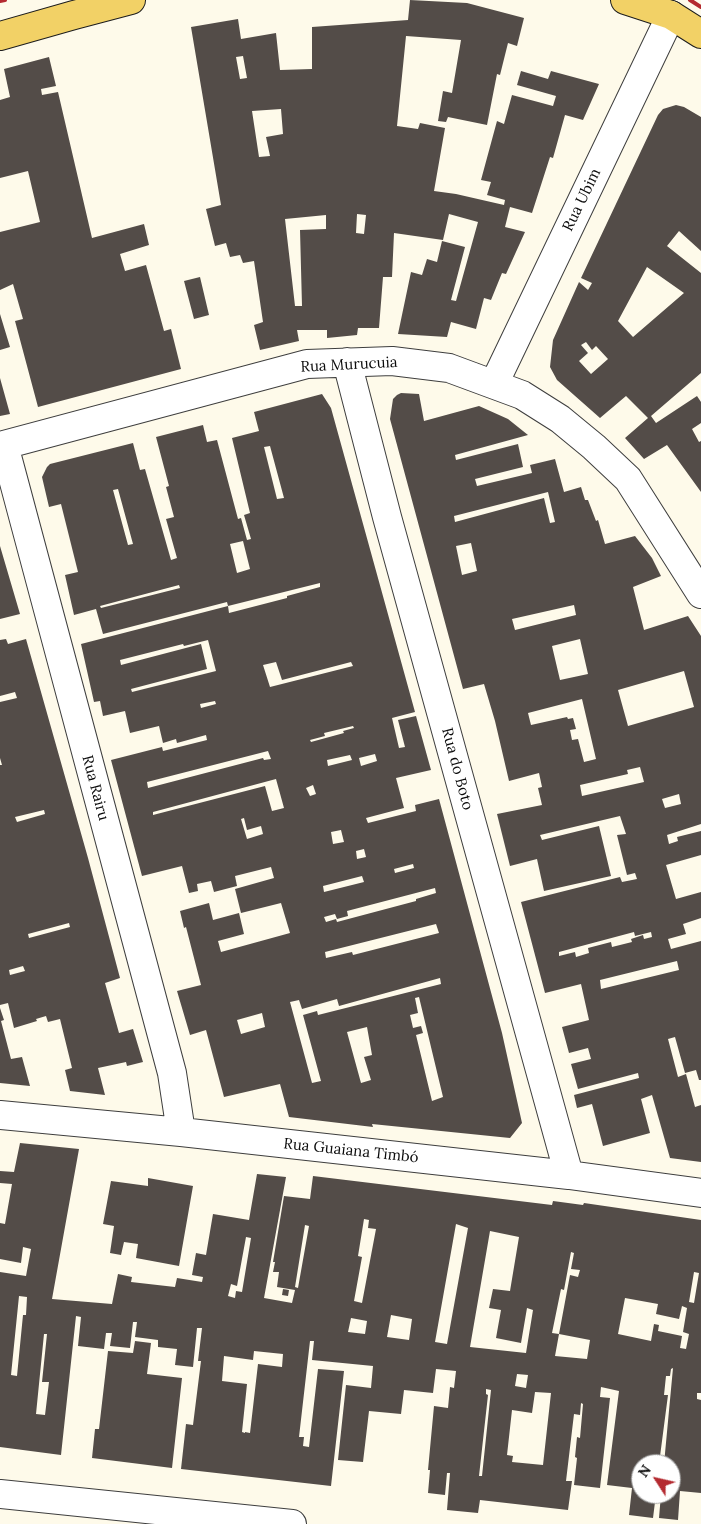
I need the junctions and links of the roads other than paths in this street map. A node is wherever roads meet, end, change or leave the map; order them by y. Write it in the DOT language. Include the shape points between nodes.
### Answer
graph roads {
  1 [pos="131,0"];
  2 [pos="625,0"];
  3 [pos="671,16"];
  4 [pos="701,34"];
  5 [pos="0,36"];
  6 [pos="347,362"];
  7 [pos="494,384"];
  8 [pos="2,446"];
  9 [pos="701,594"];
  10 [pos="0,1115"];
  11 [pos="181,1132"];
  12 [pos="569,1175"];
  13 [pos="701,1193"];
  14 [pos="0,1494"];
  15 [pos="292,1524"];
  1 -- 5 [label="main road"];
  2 -- 3 [label="main road"];
  3 -- 4 [label="main road"];
  3 -- 7 [label="street, Rua Ubim"];
  6 -- 7 [label="street, Rua Murucuia" via="392,361 449,368"];
  6 -- 8 [label="street, Rua Murucuia" via="307,364"];
  6 -- 12 [label="street, Rua do Boto"];
  7 -- 9 [label="street, Rua Murucuia" via="522,395 560,419 628,479"];
  8 -- 11 [label="street, Rua Rairu" via="172,1073"];
  10 -- 11 [label="street, Rua Guaiana Timbó"];
  11 -- 12 [label="street, Rua Guaiana Timbó"];
  12 -- 13 [label="street, Rua Guaiana Timbó"];
  14 -- 15 [label="street"];
}
